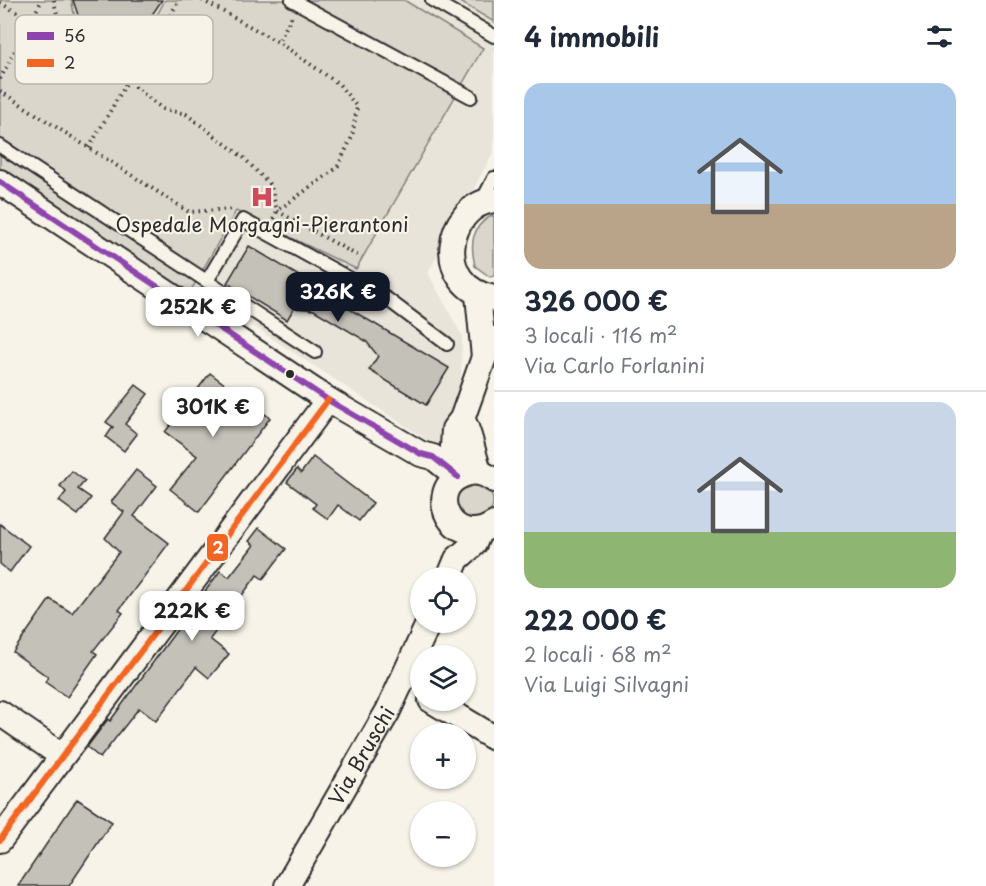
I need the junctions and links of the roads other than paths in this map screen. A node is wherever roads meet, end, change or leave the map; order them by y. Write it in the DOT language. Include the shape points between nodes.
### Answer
graph roads {
  1 [pos="432,0"];
  2 [pos="295,2"];
  3 [pos="494,36"];
  4 [pos="471,97"];
  5 [pos="0,146"];
  6 [pos="494,178"];
  7 [pos="0,182"];
  8 [pos="488,201"];
  9 [pos="207,281"];
  10 [pos="486,296"];
  11 [pos="447,344"];
  12 [pos="489,348"];
  13 [pos="315,352"];
  14 [pos="328,400"];
  15 [pos="421,454"];
  16 [pos="473,476"];
  17 [pos="447,510"];
  18 [pos="486,528"];
  19 [pos="453,567"];
  20 [pos="454,567"];
  21 [pos="410,691"];
  22 [pos="449,711"];
  23 [pos="0,713"];
  24 [pos="494,738"];
  25 [pos="61,755"];
  26 [pos="0,840"];
  27 [pos="287,886"];
  1 -- 3 [label="lane"];
  2 -- 4 [label="lane"];
  5 -- 9 [label="lane"];
  6 -- 8 [label="lane"];
  7 -- 14 [label="street"];
  8 -- 10 [label="street" via="468,213 459,228 452,256 454,271 462,284"];
  9 -- 11 [label="lane" via="243,220 387,299"];
  9 -- 13 [label="lane"];
  10 -- 12 [label="street"];
  12 -- 16 [label="street" via="462,419 468,429"];
  14 -- 15 [label="street"];
  14 -- 25 [label="street"];
  15 -- 16 [label="street"];
  15 -- 17 [label="street" via="438,482"];
  16 -- 17 [label="street" via="446,490"];
  17 -- 18 [label="street" via="463,530"];
  17 -- 19 [label="street"];
  18 -- 20 [label="street"];
  21 -- 27 [label="street, Via Bruschi"];
  22 -- 24 [label="street"];
  23 -- 25 [label="street"];
  25 -- 26 [label="street"];
}
